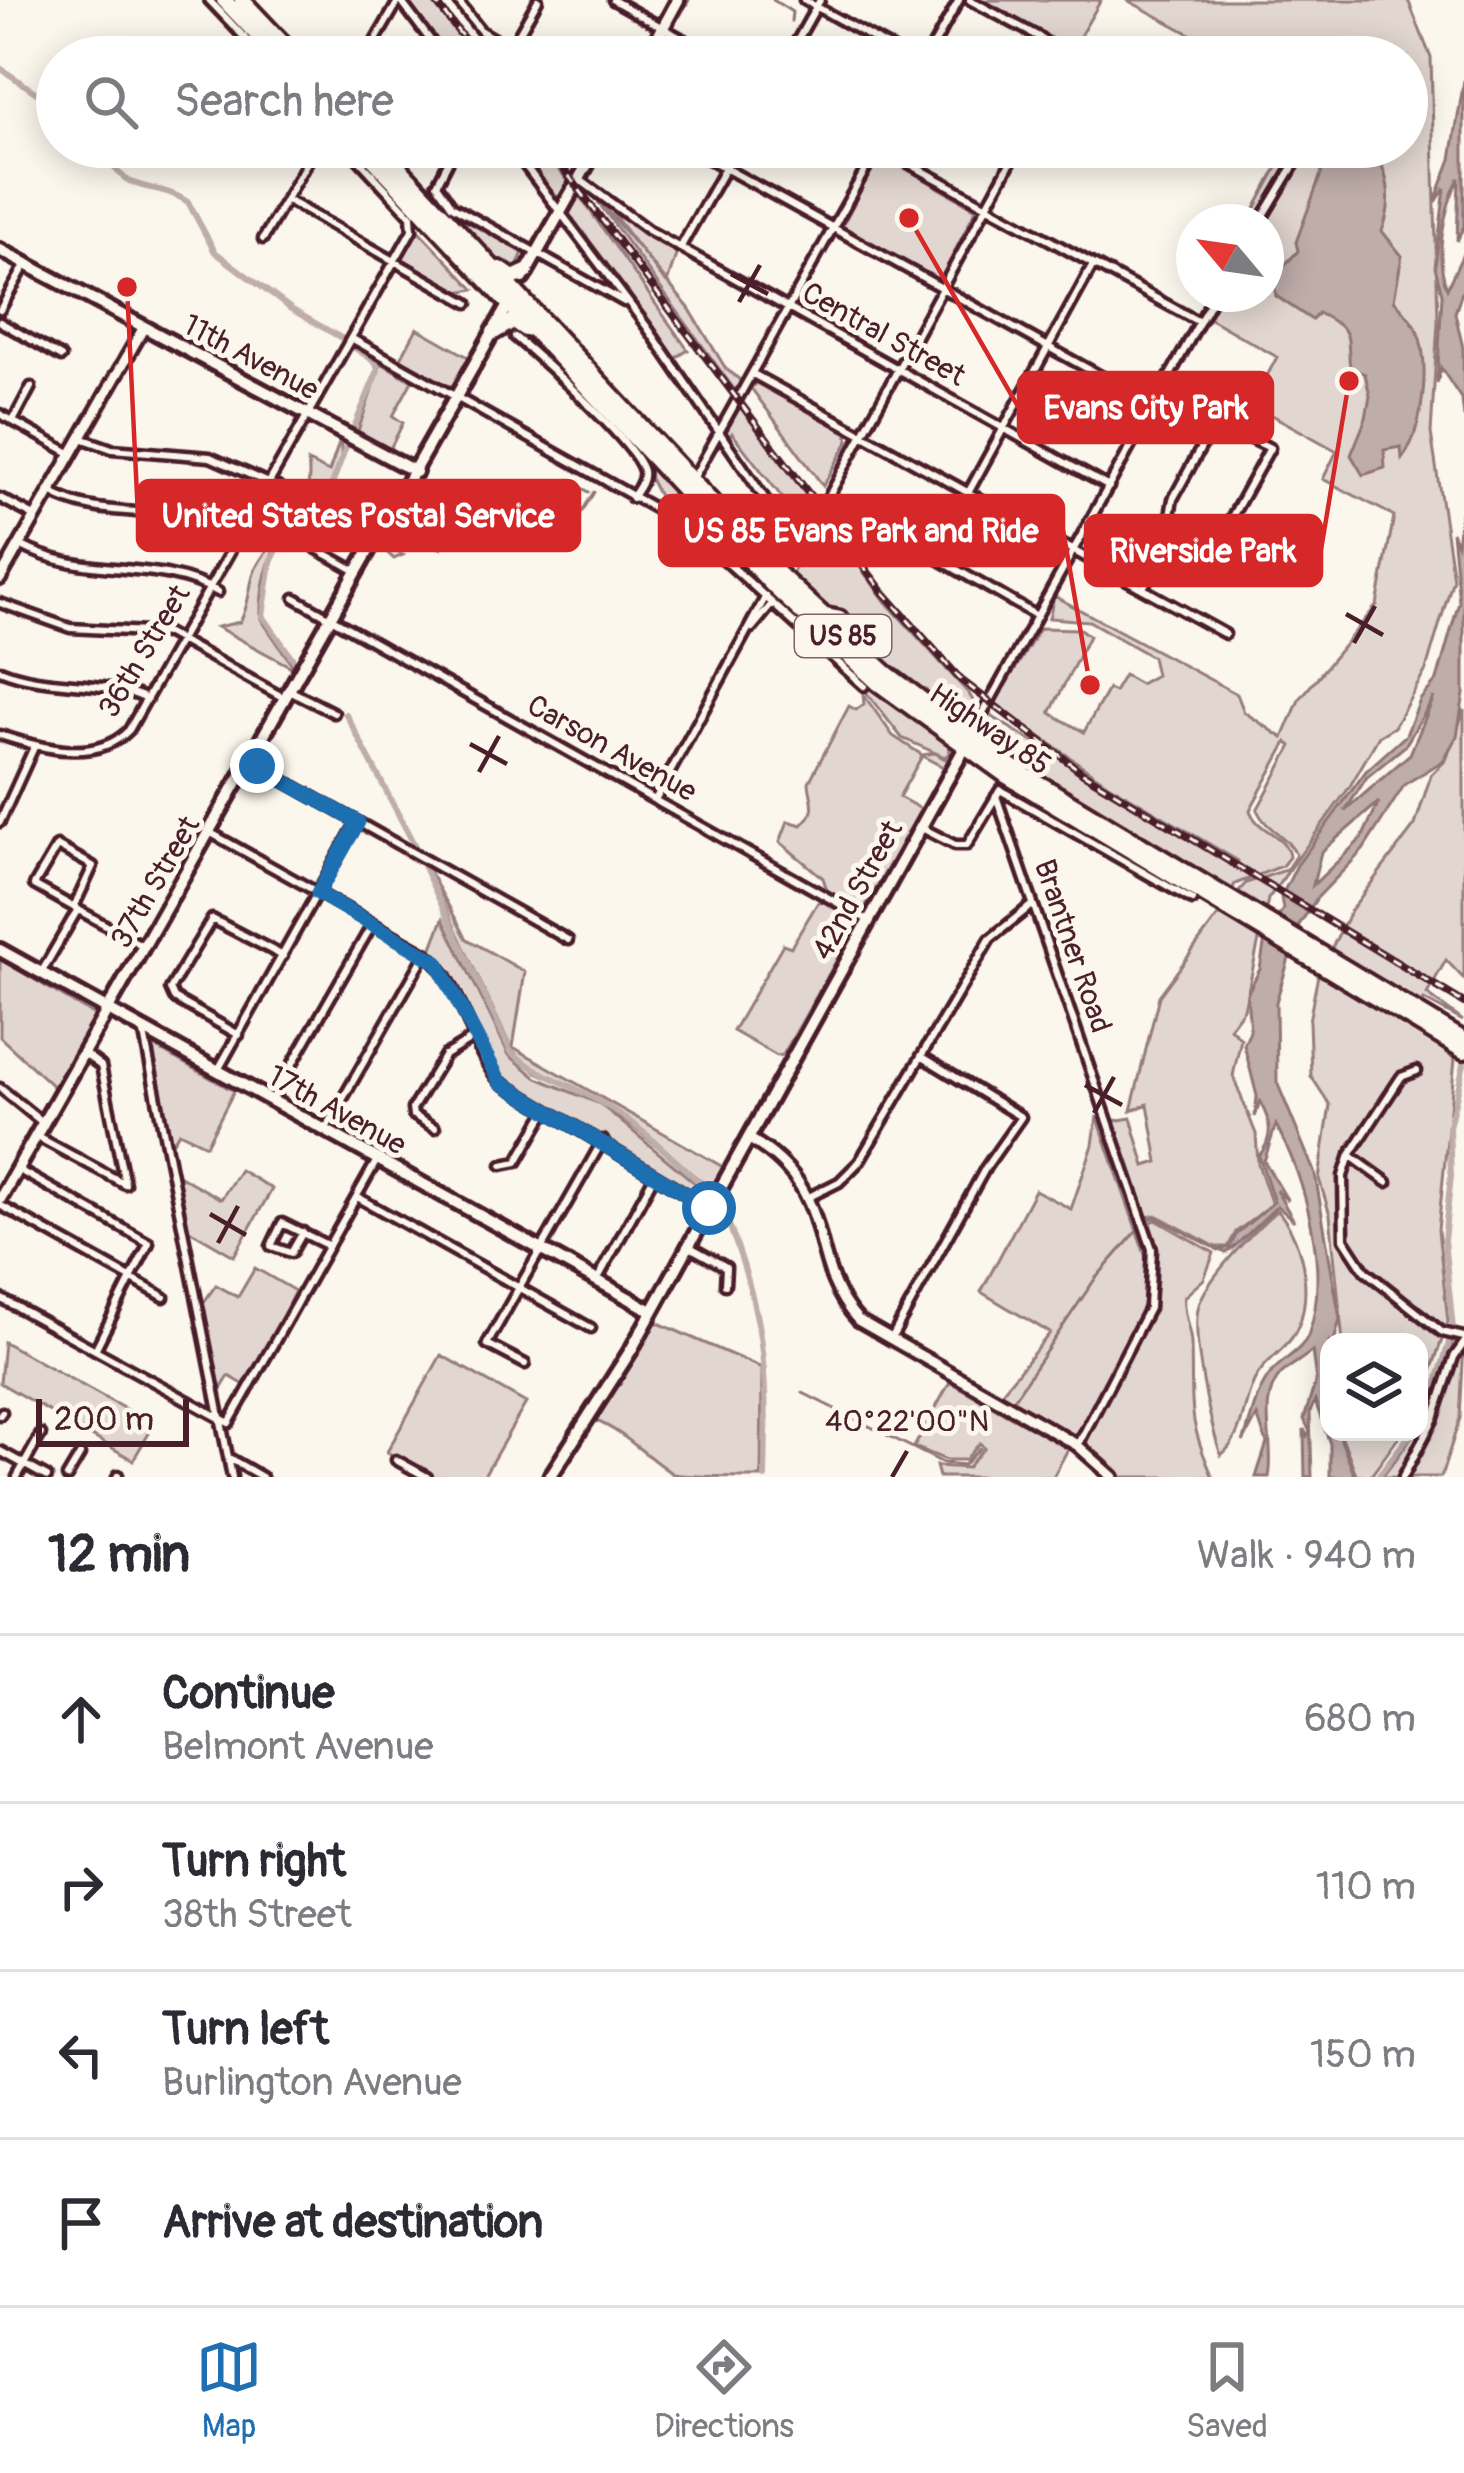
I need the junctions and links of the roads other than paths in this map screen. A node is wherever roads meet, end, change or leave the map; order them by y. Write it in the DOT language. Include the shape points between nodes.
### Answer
graph roads {
  1 [pos="209,0"];
  2 [pos="224,0"];
  3 [pos="242,0"];
  4 [pos="399,0"];
  5 [pos="457,0"];
  6 [pos="538,0"];
  7 [pos="613,0"];
  8 [pos="678,0"];
  9 [pos="804,0"];
  10 [pos="959,0"];
  11 [pos="970,0"];
  12 [pos="818,3"];
  13 [pos="663,28"];
  14 [pos="243,36"];
  15 [pos="258,36"];
  16 [pos="276,36"];
  17 [pos="378,36"];
  18 [pos="427,36"];
  19 [pos="489,36"];
  20 [pos="518,36"];
  21 [pos="659,36"];
  22 [pos="677,36"];
  23 [pos="800,36"];
  24 [pos="872,36"];
  25 [pos="939,36"];
  26 [pos="1037,36"];
  27 [pos="304,168"];
  28 [pos="365,168"];
  29 [pos="383,168"];
  30 [pos="400,168"];
  31 [pos="445,168"];
  32 [pos="523,168"];
  33 [pos="585,168"];
  34 [pos="725,168"];
  35 [pos="867,168"];
  36 [pos="916,168"];
  37 [pos="1007,168"];
  38 [pos="1293,168"];
  39 [pos="579,179"];
  40 [pos="286,200"];
  41 [pos="1272,204"];
  42 [pos="986,206"];
  43 [pos="560,212"];
  44 [pos="452,223"];
  45 [pos="834,228"];
  46 [pos="263,239"];
  47 [pos="680,248"];
  48 [pos="0,250"];
  49 [pos="536,254"];
  50 [pos="394,260"];
  51 [pos="26,264"];
  52 [pos="1093,265"];
  53 [pos="526,272"];
  54 [pos="940,286"];
  55 [pos="513,298"];
  56 [pos="468,303"];
  57 [pos="631,306"];
  58 [pos="789,309"];
  59 [pos="0,310"];
  60 [pos="1205,312"];
  61 [pos="0,322"];
  62 [pos="1199,322"];
  63 [pos="144,327"];
  64 [pos="494,332"];
  65 [pos="515,337"];
  66 [pos="351,338"];
  67 [pos="1049,346"];
  68 [pos="556,354"];
  69 [pos="61,357"];
  70 [pos="895,368"];
  71 [pos="753,374"];
  72 [pos="31,387"];
  73 [pos="458,399"];
  74 [pos="1154,405"];
  75 [pos="0,414"];
  76 [pos="308,414"];
  77 [pos="13,421"];
  78 [pos="1003,428"];
  79 [pos="1209,432"];
  80 [pos="860,433"];
  81 [pos="718,434"];
  82 [pos="81,438"];
  83 [pos="72,454"];
  84 [pos="416,472"];
  85 [pos="274,485"];
  86 [pos="689,486"];
  87 [pos="1109,487"];
  88 [pos="50,492"];
  89 [pos="968,493"];
  90 [pos="0,498"];
  91 [pos="632,498"];
  92 [pos="358,511"];
  93 [pos="671,516"];
  94 [pos="36,517"];
  95 [pos="385,526"];
  96 [pos="1168,530"];
  97 [pos="240,535"];
  98 [pos="20,545"];
  99 [pos="798,547"];
  100 [pos="317,549"];
  101 [pos="1073,551"];
  102 [pos="1213,551"];
  103 [pos="1244,556"];
  104 [pos="933,558"];
  105 [pos="2,572"];
  106 [pos="358,573"];
  107 [pos="1143,588"];
  108 [pos="214,590"];
  109 [pos="295,598"];
  110 [pos="769,599"];
  111 [pos="0,603"];
  112 [pos="1037,616"];
  113 [pos="333,619"];
  114 [pos="1225,634"];
  115 [pos="180,640"];
  116 [pos="0,670"];
  117 [pos="864,686"];
  118 [pos="289,695"];
  119 [pos="147,699"];
  120 [pos="334,713"];
  121 [pos="0,735"];
  122 [pos="967,743"];
  123 [pos="35,745"];
  124 [pos="73,750"];
  125 [pos="72,761"];
  126 [pos="251,762"];
  127 [pos="996,796"];
  128 [pos="655,800"];
  129 [pos="3,811"];
  130 [pos="0,821"];
  131 [pos="358,822"];
  132 [pos="920,826"];
  133 [pos="211,833"];
  134 [pos="318,893"];
  135 [pos="1192,900"];
  136 [pos="1033,904"];
  137 [pos="76,908"];
  138 [pos="868,920"];
  139 [pos="373,923"];
  140 [pos="568,940"];
  141 [pos="145,947"];
  142 [pos="0,950"];
  143 [pos="426,953"];
  144 [pos="283,956"];
  145 [pos="41,973"];
  146 [pos="110,1011"];
  147 [pos="143,1029"];
  148 [pos="238,1034"];
  149 [pos="473,1038"];
  150 [pos="1462,1044"];
  151 [pos="85,1054"];
  152 [pos="921,1056"];
  153 [pos="218,1071"];
  154 [pos="1417,1071"];
  155 [pos="0,1088"];
  156 [pos="271,1101"];
  157 [pos="547,1110"];
  158 [pos="44,1123"];
  159 [pos="435,1128"];
  160 [pos="325,1130"];
  161 [pos="36,1136"];
  162 [pos="748,1138"];
  163 [pos="603,1140"];
  164 [pos="1350,1156"];
  165 [pos="377,1160"];
  166 [pos="502,1165"];
  167 [pos="17,1169"];
  168 [pos="655,1174"];
  169 [pos="5,1178"];
  170 [pos="1387,1182"];
  171 [pos="357,1197"];
  172 [pos="809,1197"];
  173 [pos="0,1202"];
  174 [pos="709,1208"];
  175 [pos="303,1232"];
  176 [pos="329,1246"];
  177 [pos="688,1246"];
  178 [pos="540,1249"];
  179 [pos="132,1280"];
  180 [pos="597,1280"];
  181 [pos="725,1285"];
  182 [pos="519,1287"];
  183 [pos="164,1297"];
  184 [pos="0,1298"];
  185 [pos="652,1311"];
  186 [pos="591,1328"];
  187 [pos="1463,1339"];
  188 [pos="890,1341"];
  189 [pos="95,1350"];
  190 [pos="525,1364"];
  191 [pos="214,1395"];
  192 [pos="196,1408"];
  193 [pos="220,1419"];
  194 [pos="41,1434"];
  195 [pos="1077,1445"];
  196 [pos="0,1451"];
  197 [pos="80,1455"];
  198 [pos="229,1458"];
  199 [pos="396,1460"];
  200 [pos="24,1464"];
  201 [pos="17,1477"];
  202 [pos="47,1477"];
  203 [pos="67,1477"];
  204 [pos="232,1477"];
  205 [pos="262,1477"];
  206 [pos="427,1477"];
  207 [pos="550,1477"];
  208 [pos="1113,1477"];
  209 [pos="1403,1477"];
  1 -- 14 [label="street"];
  2 -- 15 [label="highway"];
  3 -- 16 [label="highway"];
  4 -- 17 [label="street"];
  4 -- 18 [label="street"];
  5 -- 19 [label="street"];
  6 -- 20 [label="street"];
  7 -- 13 [label="street"];
  8 -- 13 [label="main road"];
  9 -- 12 [label="street"];
  10 -- 25 [label="street"];
  11 -- 26 [label="street"];
  12 -- 23 [label="street"];
  12 -- 24 [label="street"];
  13 -- 21 [label="main road"];
  13 -- 22 [label="street"];
  27 -- 40 [label="street"];
  28 -- 50 [label="street, 36th Street" via="413,220"];
  29 -- 55 [label="highway, Highway 85 / US 85"];
  30 -- 44 [label="highway, Highway 85 / US 85"];
  31 -- 49 [label="street" via="436,184 452,206"];
  32 -- 43 [label="street"];
  33 -- 39 [label="main road, 37th Street"];
  34 -- 45 [label="street"];
  34 -- 47 [label="street"];
  35 -- 45 [label="street"];
  36 -- 42 [label="street"];
  37 -- 42 [label="street"];
  38 -- 41 [label="street"];
  39 -- 43 [label="main road, 37th Street"];
  39 -- 47 [label="street, Central Street"];
  40 -- 46 [label="street"];
  40 -- 50 [label="street"];
  42 -- 52 [label="street"];
  42 -- 54 [label="street"];
  43 -- 49 [label="main road, 37th Street"];
  43 -- 57 [label="street"];
  44 -- 53 [label="highway" via="506,275"];
  44 -- 55 [label="highway, Highway 85 / US 85"];
  45 -- 54 [label="street"];
  45 -- 58 [label="street"];
  47 -- 58 [label="street, Central Street"];
  48 -- 51 [label="main road, 11th Avenue"];
  49 -- 53 [label="main road, 37th Street"];
  49 -- 57 [label="street"];
  50 -- 56 [label="street"];
  50 -- 66 [label="street, 36th Street"];
  51 -- 59 [label="street"];
  51 -- 63 [label="main road, 11th Avenue"];
  52 -- 62 [label="street"];
  52 -- 67 [label="street"];
  53 -- 55 [label="main road, 37th Street"];
  54 -- 67 [label="street"];
  54 -- 70 [label="street"];
  55 -- 64 [label="main road, 37th Street"];
  55 -- 68 [label="highway, Highway 85 / US 85"];
  55 -- 86 [label="highway, Highway 85 / US 85"];
  57 -- 81 [label="street"];
  58 -- 70 [label="street, Central Street"];
  58 -- 71 [label="street"];
  60 -- 62 [label="street, 42nd Street"];
  61 -- 69 [label="street"];
  62 -- 74 [label="street, 42nd Street"];
  63 -- 76 [label="main road, 11th Avenue"];
  63 -- 82 [label="street"];
  64 -- 68 [label="highway" via="512,321"];
  64 -- 73 [label="main road, 37th Street"];
  65 -- 91 [label="street" via="640,465"];
  66 -- 73 [label="street"];
  66 -- 76 [label="street, 36th Street"];
  67 -- 74 [label="street"];
  67 -- 78 [label="street"];
  68 -- 86 [label="highway, Highway 85 / US 85"];
  70 -- 78 [label="street, Central Street"];
  70 -- 80 [label="street"];
  71 -- 80 [label="street"];
  71 -- 81 [label="street"];
  72 -- 77 [label="street"];
  73 -- 84 [label="main road, 37th Street"];
  73 -- 91 [label="street"];
  74 -- 79 [label="street"];
  74 -- 87 [label="street, 42nd Street"];
  75 -- 77 [label="street"];
  76 -- 84 [label="main road, 11th Avenue"];
  76 -- 85 [label="street, 36th Street"];
  77 -- 83 [label="street"];
  78 -- 87 [label="street, Central Street"];
  78 -- 89 [label="street"];
  79 -- 96 [label="street" via="1173,499"];
  79 -- 102 [label="street" via="1239,433 1270,448"];
  80 -- 89 [label="street"];
  80 -- 104 [label="street" via="830,490 838,503"];
  81 -- 86 [label="street"];
  81 -- 99 [label="street"];
  82 -- 83 [label="street"];
  82 -- 85 [label="street" via="210,458"];
  83 -- 88 [label="street"];
  84 -- 95 [label="main road, 37th Street"];
  85 -- 97 [label="street, 36th Street"];
  86 -- 93 [label="street"];
  86 -- 122 [label="highway, Highway 85 / US 85"];
  86 -- 122 [label="highway, Highway 85 / US 85" via="822,634"];
  87 -- 101 [label="street, 42nd Street"];
  88 -- 94 [label="street"];
  88 -- 97 [label="street" via="76,507 195,516"];
  89 -- 101 [label="street"];
  89 -- 104 [label="street"];
  90 -- 94 [label="street"];
  91 -- 93 [label="street"];
  92 -- 95 [label="street"];
  93 -- 110 [label="street"];
  94 -- 98 [label="street"];
  95 -- 106 [label="main road, 37th Street"];
  96 -- 102 [label="street"];
  96 -- 107 [label="street"];
  97 -- 108 [label="street, 36th Street"];
  98 -- 105 [label="street"];
  98 -- 108 [label="street" via="69,566 170,572"];
  100 -- 106 [label="street"];
  101 -- 107 [label="street"];
  101 -- 112 [label="street, 42nd Street"];
  102 -- 103 [label="street"];
  104 -- 112 [label="street"];
  106 -- 113 [label="main road, 37th Street"];
  107 -- 114 [label="street"];
  108 -- 115 [label="street, 36th Street"];
  109 -- 113 [label="street, Carson Avenue"];
  110 -- 117 [label="street"];
  110 -- 128 [label="street"];
  111 -- 115 [label="street" via="58,625 162,631"];
  112 -- 122 [label="street, 42nd Street"];
  113 -- 118 [label="main road, 37th Street"];
  113 -- 128 [label="street, Carson Avenue"];
  115 -- 118 [label="street"];
  115 -- 119 [label="street, 36th Street"];
  116 -- 119 [label="street"];
  118 -- 120 [label="street"];
  118 -- 126 [label="main road, 37th Street"];
  119 -- 124 [label="street, 36th Street" via="120,739"];
  121 -- 123 [label="street"];
  122 -- 132 [label="main road, 42nd Street"];
  122 -- 150 [label="highway, Highway 85 / US 85"];
  123 -- 124 [label="street"];
  123 -- 129 [label="street"];
  124 -- 125 [label="street"];
  126 -- 131 [label="street"];
  126 -- 133 [label="main road, 37th Street"];
  127 -- 132 [label="street" via="967,845"];
  127 -- 135 [label="street" via="1000,790"];
  127 -- 136 [label="street, Brantner Road"];
  128 -- 138 [label="street, Carson Avenue"];
  129 -- 130 [label="street"];
  131 -- 134 [label="street"];
  131 -- 140 [label="street"];
  132 -- 138 [label="main road, 42nd Street"];
  133 -- 134 [label="street"];
  133 -- 141 [label="main road, 37th Street"];
  134 -- 139 [label="street"];
  134 -- 144 [label="street"];
  136 -- 152 [label="street" via="990,939"];
  136 -- 195 [label="street, Brantner Road" via="1154,1266 1142,1326"];
  137 -- 137 [label="street" via="34,885 57,845 93,866"];
  137 -- 141 [label="street"];
  137 -- 145 [label="street"];
  138 -- 162 [label="main road, 42nd Street"];
  139 -- 143 [label="street"];
  139 -- 156 [label="street"];
  141 -- 146 [label="main road, 37th Street"];
  142 -- 145 [label="main road, 17th Avenue"];
  143 -- 149 [label="street" via="451,981"];
  143 -- 160 [label="street"];
  144 -- 148 [label="street"];
  144 -- 148 [label="street" via="212,920 170,989"];
  145 -- 146 [label="main road, 17th Avenue"];
  146 -- 147 [label="main road, 17th Avenue"];
  146 -- 151 [label="main road, 37th Street"];
  147 -- 153 [label="main road, 17th Avenue"];
  147 -- 191 [label="street"];
  148 -- 153 [label="street"];
  149 -- 157 [label="street" via="500,1082"];
  149 -- 159 [label="street" via="445,1054 412,1109"];
  151 -- 158 [label="main road, 37th Street"];
  151 -- 161 [label="street" via="101,1066 125,1184"];
  152 -- 172 [label="street" via="854,1169"];
  152 -- 188 [label="street" via="1021,1117"];
  153 -- 156 [label="main road, 17th Avenue"];
  154 -- 164 [label="street" via="1401,1078"];
  155 -- 158 [label="street"];
  156 -- 160 [label="main road, 17th Avenue"];
  157 -- 163 [label="street"];
  157 -- 166 [label="street" via="517,1162"];
  158 -- 161 [label="main road, 37th Street"];
  160 -- 165 [label="main road, 17th Avenue"];
  161 -- 167 [label="main road, 37th Street"];
  162 -- 172 [label="street" via="787,1165"];
  162 -- 174 [label="main road, 42nd Street"];
  163 -- 168 [label="street"];
  163 -- 178 [label="street"];
  164 -- 170 [label="street"];
  164 -- 187 [label="street" via="1343,1187 1347,1250 1442,1332"];
  165 -- 171 [label="street"];
  165 -- 178 [label="main road, 17th Avenue"];
  167 -- 169 [label="main road, 37th Street"];
  167 -- 179 [label="street" via="149,1243"];
  168 -- 174 [label="street"];
  168 -- 180 [label="street"];
  169 -- 173 [label="main road, 37th Street"];
  171 -- 176 [label="street"];
  171 -- 182 [label="street"];
  172 -- 188 [label="street" via="848,1308"];
  173 -- 179 [label="street"];
  174 -- 177 [label="main road, 42nd Street"];
  175 -- 175 [label="street" via="292,1253 271,1246 282,1223"];
  175 -- 176 [label="street"];
  176 -- 193 [label="street" via="233,1422"];
  177 -- 181 [label="street" via="726,1267"];
  177 -- 185 [label="main road, 42nd Street"];
  178 -- 180 [label="main road, 17th Avenue"];
  178 -- 182 [label="street"];
  179 -- 183 [label="street"];
  179 -- 189 [label="street"];
  180 -- 185 [label="main road, 17th Avenue"];
  182 -- 186 [label="street"];
  182 -- 190 [label="street" via="488,1344"];
  184 -- 189 [label="street"];
  185 -- 207 [label="main road, 42nd Street"];
  187 -- 209 [label="street"];
  188 -- 195 [label="street"];
  189 -- 192 [label="street"];
  191 -- 192 [label="street"];
  191 -- 193 [label="street"];
  192 -- 193 [label="street"];
  193 -- 198 [label="street"];
  194 -- 200 [label="street"];
  195 -- 208 [label="street"];
  196 -- 200 [label="street"];
  197 -- 203 [label="street"];
  198 -- 204 [label="street"];
  198 -- 205 [label="street"];
  199 -- 206 [label="street"];
  200 -- 201 [label="street"];
  200 -- 202 [label="street"];
}
